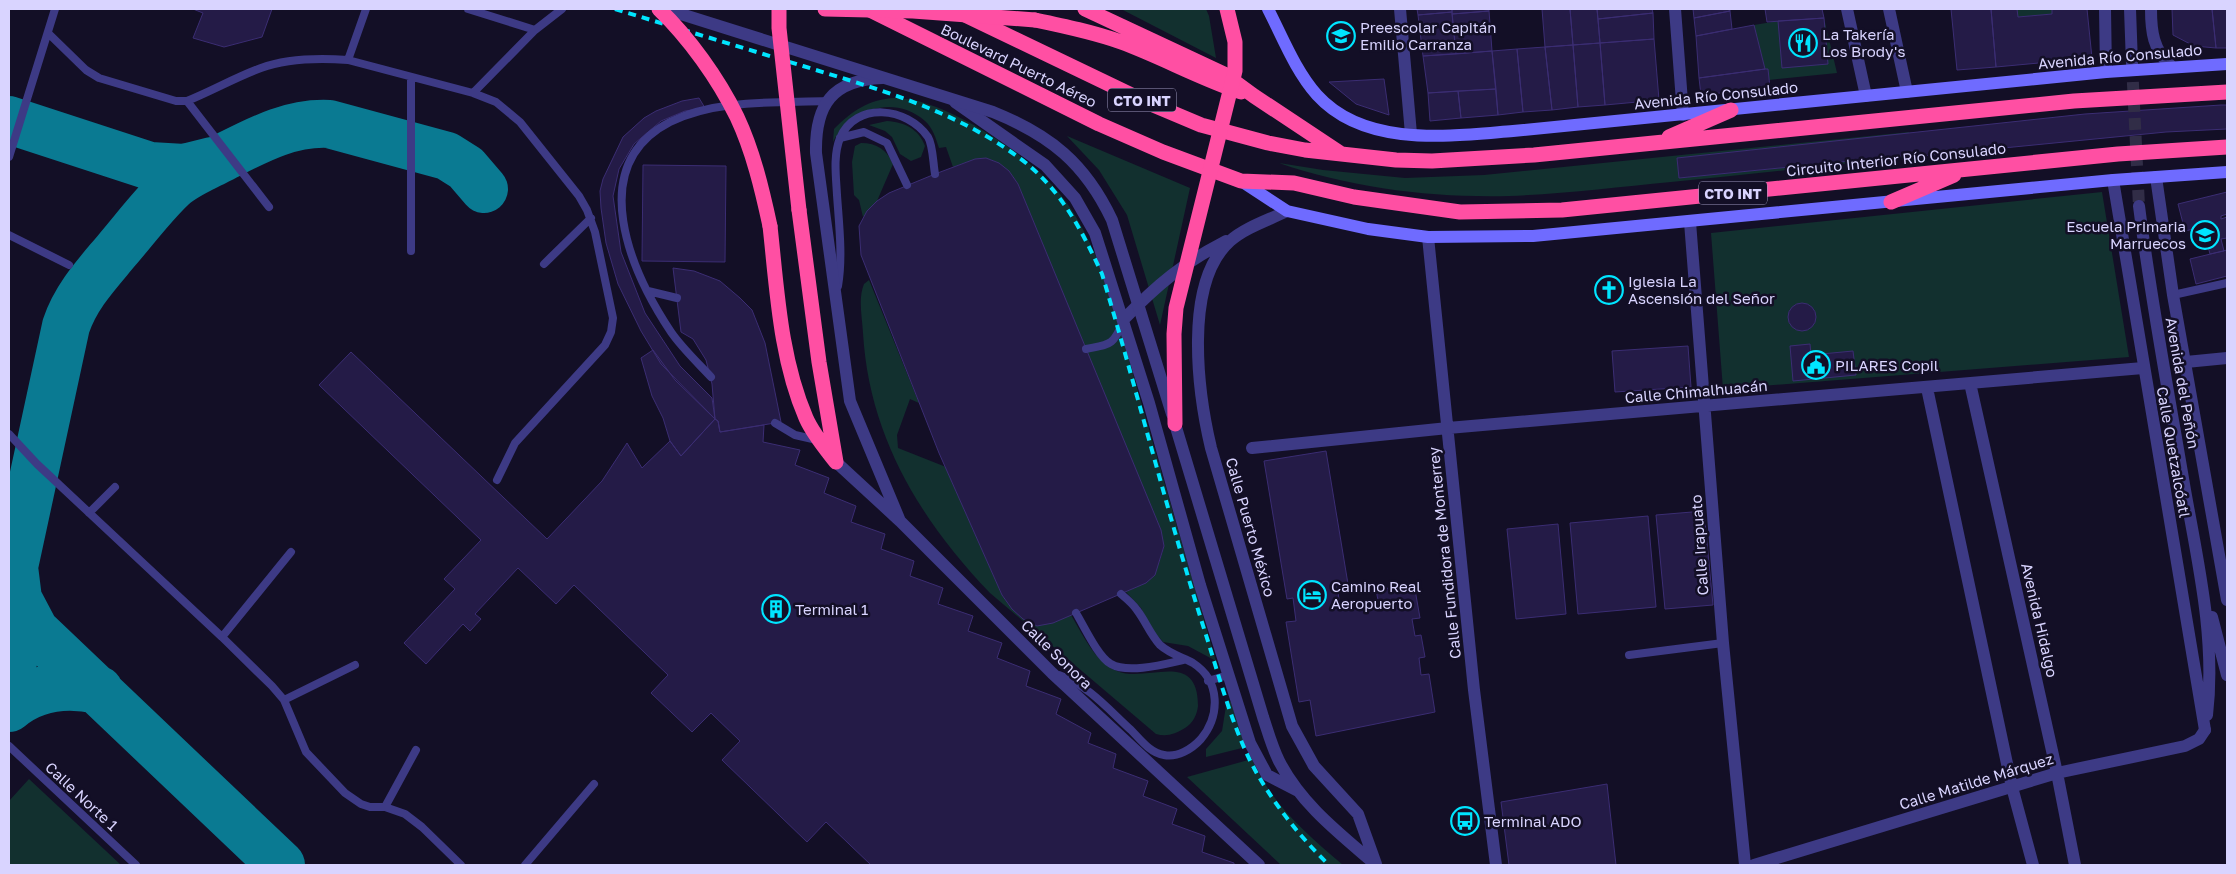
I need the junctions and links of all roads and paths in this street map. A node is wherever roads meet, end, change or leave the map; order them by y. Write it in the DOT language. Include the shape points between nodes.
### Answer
graph roads {
  1 [pos="56,9"];
  2 [pos="366,9"];
  3 [pos="468,9"];
  4 [pos="562,9"];
  5 [pos="659,9"];
  6 [pos="665,9"];
  7 [pos="779,9"];
  8 [pos="824,9"];
  9 [pos="868,9"];
  10 [pos="952,9"];
  11 [pos="1085,9"];
  12 [pos="1227,9"];
  13 [pos="1268,9"];
  14 [pos="1400,9"];
  15 [pos="1675,9"];
  16 [pos="1847,9"];
  17 [pos="1889,9"];
  18 [pos="2105,9"];
  19 [pos="2130,9"];
  20 [pos="2151,9"];
  21 [pos="535,30"];
  22 [pos="48,34"];
  23 [pos="348,60"];
  24 [pos="2132,64"];
  25 [pos="2227,64"];
  26 [pos="2171,66"];
  27 [pos="2106,72"];
  28 [pos="411,77"];
  29 [pos="1907,92"];
  30 [pos="2227,92"];
  31 [pos="473,93"];
  32 [pos="1254,96"];
  33 [pos="1866,96"];
  34 [pos="187,101"];
  35 [pos="827,101"];
  36 [pos="1731,110"];
  37 [pos="1683,115"];
  38 [pos="1411,134"];
  39 [pos="840,138"];
  40 [pos="1657,143"];
  41 [pos="2227,147"];
  42 [pos="1344,155"];
  43 [pos="9,157"];
  44 [pos="1967,169"];
  45 [pos="2227,172"];
  46 [pos="935,174"];
  47 [pos="2156,177"];
  48 [pos="2112,180"];
  49 [pos="1241,181"];
  50 [pos="907,185"];
  51 [pos="1891,202"];
  52 [pos="2139,206"];
  53 [pos="269,207"];
  54 [pos="1287,211"];
  55 [pos="591,218"];
  56 [pos="1690,222"];
  57 [pos="1240,234"];
  58 [pos="9,235"];
  59 [pos="1428,237"];
  60 [pos="411,251"];
  61 [pos="544,264"];
  62 [pos="69,265"];
  63 [pos="2227,283"];
  64 [pos="648,291"];
  65 [pos="2173,295"];
  66 [pos="677,298"];
  67 [pos="836,301"];
  68 [pos="1124,319"];
  69 [pos="1086,349"];
  70 [pos="2227,358"];
  71 [pos="2186,362"];
  72 [pos="2143,368"];
  73 [pos="711,377"];
  74 [pos="1970,383"];
  75 [pos="1927,388"];
  76 [pos="1705,406"];
  77 [pos="775,423"];
  78 [pos="1175,424"];
  79 [pos="1448,428"];
  80 [pos="9,434"];
  81 [pos="819,441"];
  82 [pos="1252,448"];
  83 [pos="836,462"];
  84 [pos="497,480"];
  85 [pos="115,487"];
  86 [pos="89,513"];
  87 [pos="900,521"];
  88 [pos="291,552"];
  89 [pos="2199,565"];
  90 [pos="1122,594"];
  91 [pos="2227,600"];
  92 [pos="1076,613"];
  93 [pos="222,636"];
  94 [pos="1723,643"];
  95 [pos="1629,655"];
  96 [pos="1183,660"];
  97 [pos="356,665"];
  98 [pos="1052,673"];
  99 [pos="1228,675"];
  100 [pos="2227,675"];
  101 [pos="1208,681"];
  102 [pos="284,700"];
  103 [pos="2205,730"];
  104 [pos="9,746"];
  105 [pos="416,750"];
  106 [pos="2057,774"];
  107 [pos="594,784"];
  108 [pos="2012,787"];
  109 [pos="1298,791"];
  110 [pos="385,807"];
  111 [pos="136,865"];
  112 [pos="461,865"];
  113 [pos="525,865"];
  114 [pos="1259,865"];
  115 [pos="1377,865"];
  116 [pos="1496,865"];
  117 [pos="1744,865"];
  118 [pos="1754,865"];
  119 [pos="2033,865"];
  120 [pos="2075,865"];
  1 -- 22 [label="lane"];
  2 -- 23 [label="lane"];
  3 -- 21 [label="lane"];
  4 -- 21 [label="lane"];
  5 -- 81 [label="highway, bridge" via="706,67 737,117 756,169 770,226 782,329 790,367 806,419"];
  6 -- 78 [label="street, bridge" via="993,112 1021,123 1056,146 1088,179 1112,220"];
  7 -- 83 [label="highway, bridge" via="799,210"];
  8 -- 32 [label="highway, bridge" via="913,11 1035,20 1120,42 1207,81"];
  9 -- 49 [label="highway, Boulevard Puerto Aéreo / CTO INT" via="1099,124"];
  10 -- 42 [label="highway, CTO INT" via="1201,125 1268,143"];
  11 -- 32 [label="highway" via="1224,74"];
  12 -- 78 [label="highway, bridge" via="1235,42 1235,71 1176,308"];
  13 -- 38 [label="main road, Avenida Río Consulado" via="1306,80 1331,108 1364,125"];
  14 -- 38 [label="street"];
  15 -- 37 [label="street"];
  16 -- 33 [label="street"];
  17 -- 29 [label="street"];
  18 -- 27 [label="street"];
  19 -- 24 [label="street"];
  20 -- 26 [label="street" via="2151,31 2156,47"];
  21 -- 31 [label="lane"];
  22 -- 34 [label="lane" via="99,78 166,99"];
  22 -- 43 [label="lane"];
  23 -- 28 [label="lane"];
  23 -- 34 [label="lane" via="307,60 262,68"];
  25 -- 26 [label="main road, Avenida Río Consulado"];
  26 -- 27 [label="main road, Avenida Río Consulado"];
  27 -- 29 [label="main road, Avenida Río Consulado"];
  28 -- 31 [label="lane"];
  28 -- 60 [label="lane"];
  29 -- 33 [label="main road, Avenida Río Consulado"];
  30 -- 40 [label="highway, CTO INT" via="2074,101"];
  31 -- 55 [label="lane" via="496,102 520,122 579,196"];
  32 -- 42 [label="highway"];
  33 -- 36 [label="main road, Avenida Río Consulado"];
  34 -- 53 [label="lane"];
  35 -- 64 [label="lane" via="710,109 672,121 653,132 640,145 623,182 621,203 630,249"];
  35 -- 67 [label="street" via="817,130 816,153"];
  35 -- 68 [label="street" via="842,86 886,77 958,104 1038,159 1075,198 1092,226"];
  36 -- 37 [label="main road, Avenida Río Consulado"];
  36 -- 40 [label="highway"];
  37 -- 38 [label="main road, Avenida Río Consulado" via="1474,134"];
  39 -- 46 [label="lane" via="848,124 866,114 892,112 914,123 929,138"];
  39 -- 50 [label="lane" via="864,132 887,143"];
  39 -- 67 [label="lane" via="836,157 839,278"];
  40 -- 42 [label="highway, CTO INT" via="1432,161"];
  41 -- 44 [label="highway, Circuito Interior Río Consulado / CTO INT"];
  44 -- 49 [label="highway, Circuito Interior Río Consulado / CTO INT" via="1562,210 1506,212 1460,212 1354,197 1294,183"];
  44 -- 51 [label="highway"];
  45 -- 47 [label="main road, CTO INT"];
  47 -- 48 [label="main road, CTO INT"];
  47 -- 65 [label="street, Calle Quetzalcóatl"];
  48 -- 51 [label="main road, CTO INT"];
  48 -- 72 [label="street, Calle Quetzalcóatl"];
  49 -- 54 [label="main road, CTO INT"];
  51 -- 56 [label="main road, CTO INT"];
  52 -- 89 [label="street, Avenida del Peñón"];
  54 -- 57 [label="street, Calle Puerto México"];
  54 -- 59 [label="main road, CTO INT" via="1368,229"];
  55 -- 61 [label="lane"];
  55 -- 84 [label="lane" via="613,318 611,332 604,345 515,443"];
  56 -- 59 [label="main road, CTO INT" via="1533,236"];
  56 -- 76 [label="street, Calle Irapuato"];
  57 -- 68 [label="street" via="1180,268 1156,286"];
  57 -- 115 [label="street, Calle Puerto México" via="1223,248 1210,269 1201,309 1197,360 1206,428 1292,726 1314,766 1358,814"];
  58 -- 62 [label="lane"];
  59 -- 79 [label="street, Calle Fundidora de Monterrey"];
  63 -- 65 [label="lane"];
  64 -- 66 [label="lane"];
  64 -- 73 [label="lane" via="672,333"];
  65 -- 71 [label="street, Calle Quetzalcóatl"];
  67 -- 87 [label="street" via="850,401"];
  68 -- 69 [label="lane" via="1117,338 1111,343"];
  68 -- 99 [label="street"];
  70 -- 71 [label="street"];
  71 -- 91 [label="street, Calle Quetzalcóatl"];
  72 -- 74 [label="street, Calle Chimalhuacán"];
  72 -- 103 [label="street, Calle Quetzalcóatl"];
  74 -- 75 [label="street, Calle Chimalhuacán"];
  74 -- 106 [label="street, Avenida Hidalgo"];
  75 -- 76 [label="street, Calle Chimalhuacán"];
  75 -- 108 [label="street"];
  76 -- 79 [label="street, Calle Chimalhuacán"];
  76 -- 94 [label="street, Calle Irapuato"];
  77 -- 81 [label="lane" via="795,435"];
  78 -- 109 [label="street" via="1278,759"];
  79 -- 82 [label="street, Calle Chimalhuacán"];
  79 -- 116 [label="street, Calle Fundidora de Monterrey" via="1474,690"];
  80 -- 86 [label="lane"];
  81 -- 83 [label="highway"];
  83 -- 87 [label="street, Calle Sonora"];
  85 -- 86 [label="lane"];
  86 -- 93 [label="lane"];
  87 -- 98 [label="street, Calle Sonora"];
  88 -- 93 [label="lane"];
  89 -- 100 [label="street, Avenida del Peñón"];
  89 -- 103 [label="street, Avenida del Peñón" via="2210,669"];
  90 -- 96 [label="lane" via="1137,610 1155,639"];
  92 -- 96 [label="lane" via="1110,664 1124,668 1150,667"];
  93 -- 102 [label="lane"];
  94 -- 95 [label="lane"];
  94 -- 117 [label="street, Calle Irapuato"];
  96 -- 101 [label="lane" via="1193,663"];
  97 -- 102 [label="lane"];
  98 -- 101 [label="lane" via="1092,694 1151,750 1164,756 1189,750 1210,728 1216,709"];
  98 -- 114 [label="street, Calle Sonora"];
  99 -- 101 [label="lane"];
  99 -- 109 [label="street" via="1259,762 1267,775"];
  102 -- 110 [label="lane" via="306,752 338,786 360,804"];
  103 -- 106 [label="street, Calle Matilde Márquez" via="2198,739 2185,746"];
  104 -- 111 [label="lane, Calle Norte 1"];
  105 -- 110 [label="lane"];
  106 -- 108 [label="street, Calle Matilde Márquez"];
  106 -- 120 [label="street, Avenida Hidalgo"];
  107 -- 113 [label="lane"];
  108 -- 118 [label="street, Calle Matilde Márquez"];
  108 -- 119 [label="street"];
  109 -- 115 [label="street" via="1333,829"];
  110 -- 112 [label="lane" via="405,814"];
}
